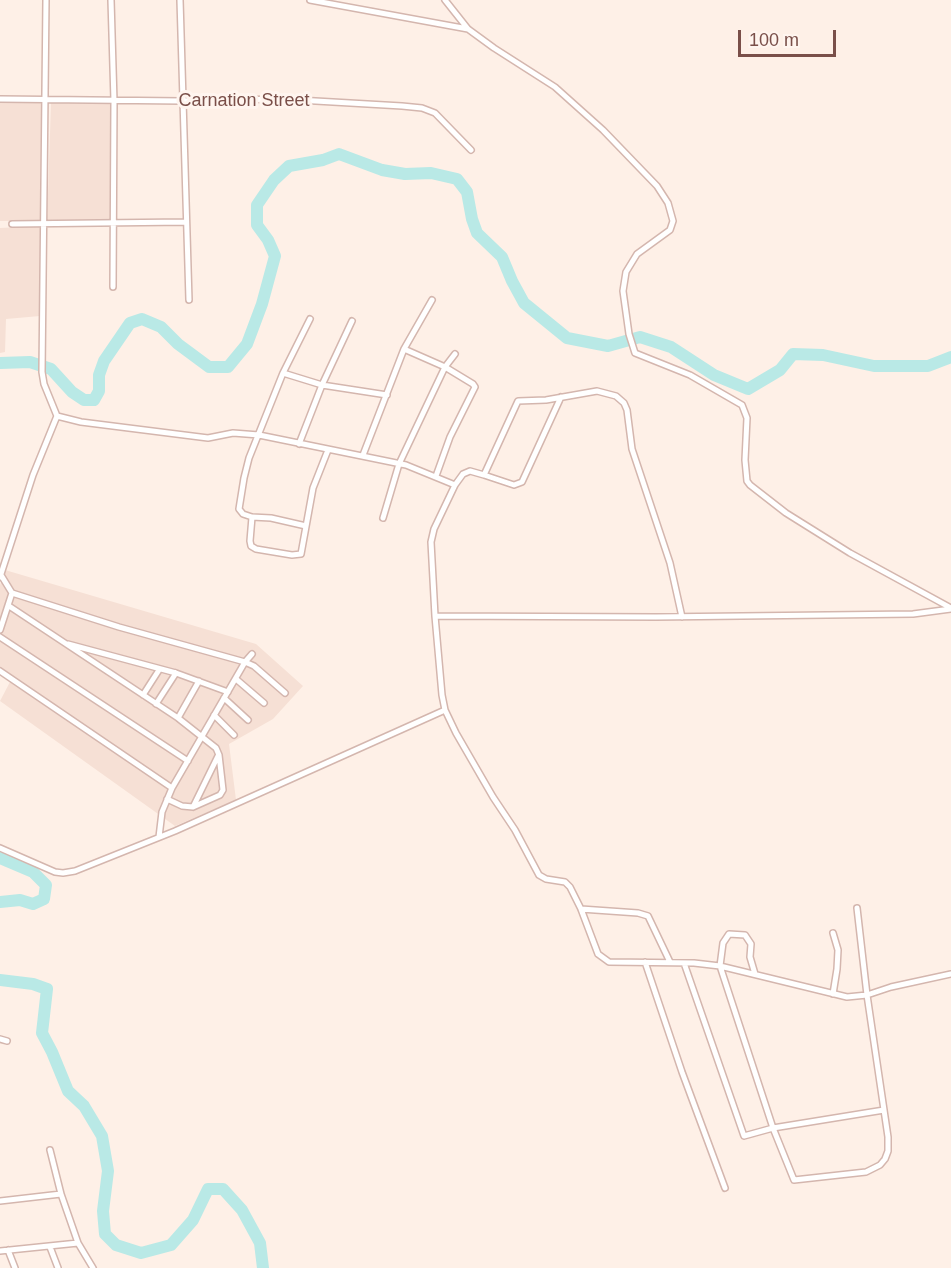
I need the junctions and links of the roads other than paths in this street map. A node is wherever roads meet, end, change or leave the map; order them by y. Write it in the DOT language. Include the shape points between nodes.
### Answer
graph roads {
  1 [pos="46,0"];
  2 [pos="111,0"];
  3 [pos="180,0"];
  4 [pos="310,0"];
  5 [pos="445,0"];
  6 [pos="468,29"];
  7 [pos="0,99"];
  8 [pos="45,101"];
  9 [pos="114,101"];
  10 [pos="182,101"];
  11 [pos="471,150"];
  12 [pos="186,222"];
  13 [pos="12,224"];
  14 [pos="114,224"];
  15 [pos="42,225"];
  16 [pos="113,287"];
  17 [pos="189,300"];
  18 [pos="432,300"];
  19 [pos="310,319"];
  20 [pos="352,321"];
  21 [pos="404,349"];
  22 [pos="455,354"];
  23 [pos="445,367"];
  24 [pos="283,373"];
  25 [pos="322,385"];
  26 [pos="387,395"];
  27 [pos="561,397"];
  28 [pos="57,416"];
  29 [pos="259,435"];
  30 [pos="299,444"];
  31 [pos="328,450"];
  32 [pos="363,455"];
  33 [pos="399,464"];
  34 [pos="484,475"];
  35 [pos="436,476"];
  36 [pos="455,485"];
  37 [pos="252,518"];
  38 [pos="383,518"];
  39 [pos="306,526"];
  40 [pos="0,576"];
  41 [pos="12,593"];
  42 [pos="9,606"];
  43 [pos="951,608"];
  44 [pos="435,616"];
  45 [pos="682,617"];
  46 [pos="0,630"];
  47 [pos="0,637"];
  48 [pos="61,642"];
  49 [pos="252,654"];
  50 [pos="245,662"];
  51 [pos="159,670"];
  52 [pos="0,671"];
  53 [pos="176,673"];
  54 [pos="236,679"];
  55 [pos="199,681"];
  56 [pos="228,692"];
  57 [pos="285,693"];
  58 [pos="143,695"];
  59 [pos="224,698"];
  60 [pos="264,703"];
  61 [pos="156,704"];
  62 [pos="445,710"];
  63 [pos="214,715"];
  64 [pos="178,718"];
  65 [pos="248,720"];
  66 [pos="234,735"];
  67 [pos="202,737"];
  68 [pos="219,755"];
  69 [pos="188,761"];
  70 [pos="172,788"];
  71 [pos="166,800"];
  72 [pos="193,807"];
  73 [pos="159,837"];
  74 [pos="0,848"];
  75 [pos="857,908"];
  76 [pos="581,909"];
  77 [pos="834,933"];
  78 [pos="645,962"];
  79 [pos="670,962"];
  80 [pos="684,963"];
  81 [pos="720,966"];
  82 [pos="755,974"];
  83 [pos="951,974"];
  84 [pos="833,993"];
  85 [pos="867,995"];
  86 [pos="884,1110"];
  87 [pos="773,1128"];
  88 [pos="50,1150"];
  89 [pos="725,1188"];
  90 [pos="61,1194"];
  91 [pos="0,1201"];
  92 [pos="78,1243"];
  93 [pos="50,1247"];
  94 [pos="8,1250"];
  95 [pos="0,1251"];
  96 [pos="15,1268"];
  97 [pos="58,1268"];
  98 [pos="93,1268"];
  1 -- 8 [label="street"];
  2 -- 9 [label="street"];
  3 -- 10 [label="street"];
  4 -- 6 [label="street"];
  5 -- 6 [label="street"];
  6 -- 43 [label="street" via="563,93 657,186 668,203 673,221 670,230 637,254 626,272 623,291 629,334 639,356 690,375 742,405 747,418 744,460 750,485 850,553"];
  7 -- 8 [label="street, Carnation Street"];
  8 -- 9 [label="street, Carnation Street"];
  8 -- 15 [label="street"];
  9 -- 10 [label="street, Carnation Street"];
  9 -- 14 [label="street"];
  10 -- 11 [label="street, Carnation Street" via="281,99 422,108 435,114"];
  10 -- 12 [label="street"];
  12 -- 14 [label="street"];
  12 -- 17 [label="street"];
  13 -- 15 [label="street"];
  14 -- 15 [label="street"];
  14 -- 16 [label="street"];
  15 -- 28 [label="street" via="42,372"];
  18 -- 21 [label="street"];
  19 -- 24 [label="street"];
  20 -- 25 [label="street"];
  21 -- 23 [label="street"];
  21 -- 26 [label="street"];
  22 -- 23 [label="street"];
  23 -- 33 [label="street"];
  23 -- 35 [label="street" via="475,387"];
  24 -- 25 [label="street"];
  24 -- 29 [label="street"];
  25 -- 26 [label="street"];
  25 -- 30 [label="street"];
  26 -- 32 [label="street"];
  27 -- 34 [label="street" via="518,400"];
  27 -- 34 [label="street" via="522,482 514,485"];
  27 -- 45 [label="street" via="597,391 616,396 624,403 632,449 670,563"];
  28 -- 29 [label="street" via="208,438 233,433"];
  28 -- 40 [label="street"];
  29 -- 30 [label="street"];
  29 -- 37 [label="street" via="246,468 239,506"];
  30 -- 31 [label="street"];
  31 -- 32 [label="street"];
  31 -- 39 [label="street" via="313,488"];
  32 -- 33 [label="street"];
  33 -- 35 [label="street"];
  33 -- 38 [label="street"];
  34 -- 36 [label="street" via="466,471"];
  35 -- 36 [label="street"];
  36 -- 44 [label="street" via="431,542"];
  37 -- 39 [label="street"];
  37 -- 39 [label="street" via="251,546 292,555 302,552"];
  40 -- 41 [label="street"];
  41 -- 42 [label="street"];
  41 -- 50 [label="street"];
  42 -- 46 [label="street"];
  42 -- 48 [label="street"];
  43 -- 45 [label="street" via="913,614"];
  44 -- 45 [label="street"];
  44 -- 62 [label="street"];
  47 -- 69 [label="street"];
  48 -- 51 [label="street"];
  48 -- 58 [label="street"];
  49 -- 50 [label="street"];
  50 -- 54 [label="street"];
  50 -- 57 [label="street"];
  51 -- 53 [label="street"];
  51 -- 58 [label="street"];
  52 -- 70 [label="street"];
  53 -- 55 [label="street"];
  53 -- 61 [label="street"];
  54 -- 56 [label="street"];
  54 -- 60 [label="street"];
  55 -- 56 [label="street"];
  55 -- 64 [label="street"];
  56 -- 59 [label="street"];
  58 -- 61 [label="street"];
  59 -- 63 [label="street"];
  59 -- 65 [label="street"];
  61 -- 64 [label="street"];
  62 -- 73 [label="street"];
  62 -- 76 [label="street" via="539,875 568,884"];
  63 -- 66 [label="street"];
  63 -- 67 [label="street"];
  64 -- 67 [label="street"];
  67 -- 68 [label="street"];
  67 -- 69 [label="street"];
  68 -- 72 [label="street"];
  68 -- 72 [label="street" via="222,793"];
  69 -- 70 [label="street"];
  70 -- 71 [label="street"];
  71 -- 72 [label="street"];
  71 -- 73 [label="street"];
  73 -- 74 [label="street" via="63,873"];
  75 -- 85 [label="street"];
  76 -- 78 [label="street" via="594,946 603,959"];
  76 -- 79 [label="street" via="648,916"];
  77 -- 84 [label="street" via="838,950"];
  78 -- 79 [label="street"];
  78 -- 89 [label="street"];
  79 -- 80 [label="street"];
  80 -- 81 [label="street"];
  80 -- 87 [label="street" via="744,1136"];
  81 -- 82 [label="street"];
  81 -- 82 [label="street" via="723,943 729,934 745,934"];
  81 -- 87 [label="street"];
  82 -- 84 [label="street"];
  83 -- 85 [label="street"];
  84 -- 85 [label="street" via="847,997"];
  85 -- 86 [label="street"];
  86 -- 87 [label="street"];
  86 -- 87 [label="street" via="888,1151 880,1165 866,1172 794,1180"];
  88 -- 90 [label="street"];
  90 -- 91 [label="street"];
  90 -- 92 [label="street"];
  92 -- 93 [label="street"];
  92 -- 98 [label="street"];
  93 -- 94 [label="street"];
  93 -- 97 [label="street"];
  94 -- 95 [label="street"];
  94 -- 96 [label="street"];
}
